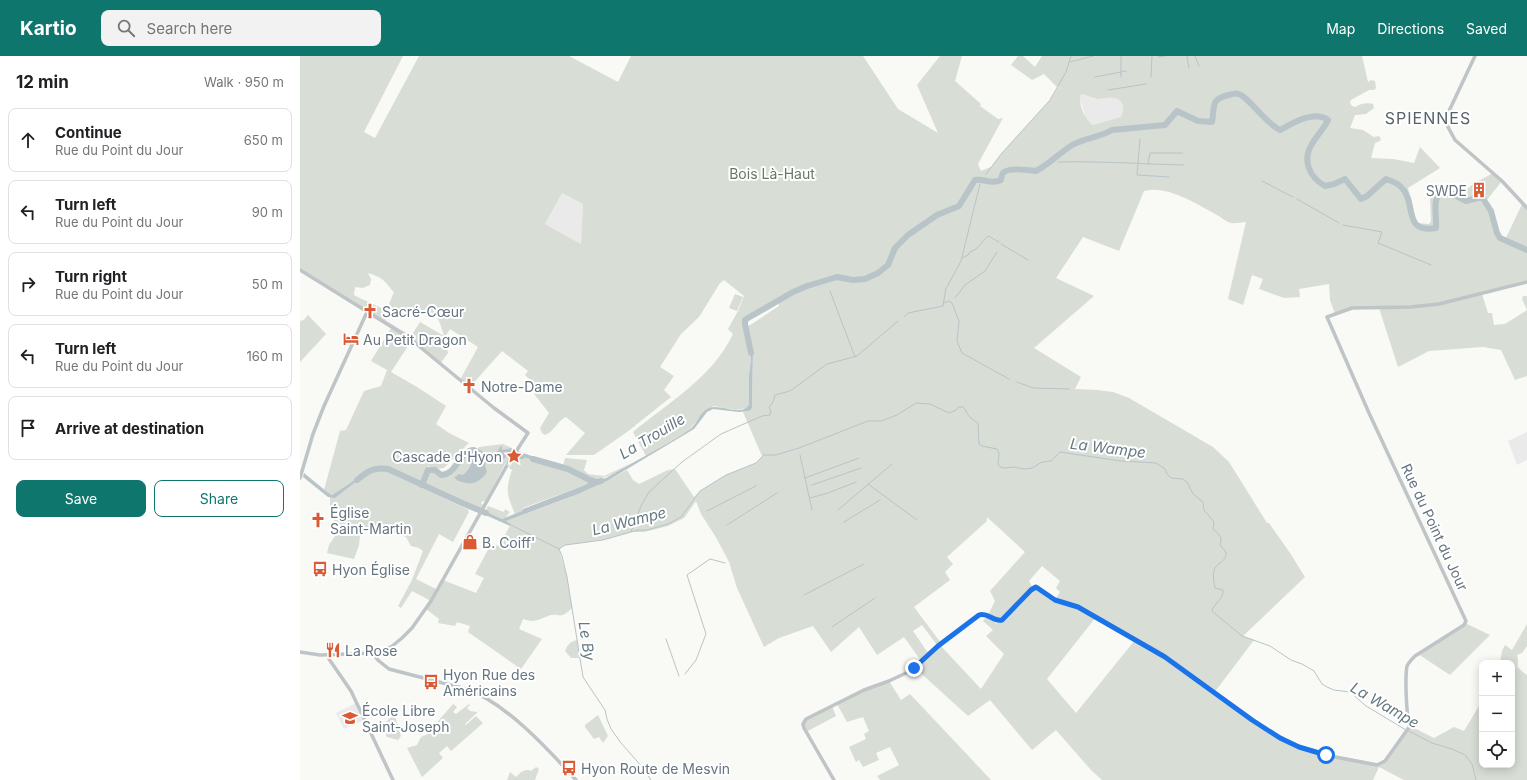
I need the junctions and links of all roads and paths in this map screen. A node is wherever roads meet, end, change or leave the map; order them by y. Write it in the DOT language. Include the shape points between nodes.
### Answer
graph roads {
  1 [pos="1475,56"];
  2 [pos="1527,208"];
  3 [pos="300,270"];
  4 [pos="1527,282"];
  5 [pos="367,312"];
  6 [pos="517,450"];
  7 [pos="510,460"];
  8 [pos="300,477"];
  9 [pos="300,652"];
  10 [pos="372,653"];
  11 [pos="329,655"];
  12 [pos="393,780"];
  13 [pos="576,780"];
  14 [pos="834,780"];
  1 -- 2 [label="street" via="1449,111 1448,128 1455,140 1502,181"];
  3 -- 5 [label="street"];
  4 -- 14 [label="street, Rue du Point du Jour" via="1438,304 1352,308 1327,317 1466,620 1464,624 1415,656 1408,664 1407,709 1410,726 1385,761 1378,765 1299,747 1267,730 1165,657 1078,607 1055,600 1035,587 1002,620 996,620 986,614 979,615 906,673 864,690 806,719 804,728"];
  5 -- 6 [label="street" via="408,337 528,433"];
  5 -- 8 [label="street" via="324,406"];
  7 -- 10 [label="street" via="423,614 391,647"];
  9 -- 11 [label="street"];
  10 -- 11 [label="street"];
  10 -- 13 [label="street" via="391,670 466,689 491,700 550,752"];
  11 -- 12 [label="street" via="329,659 350,691"];
}
